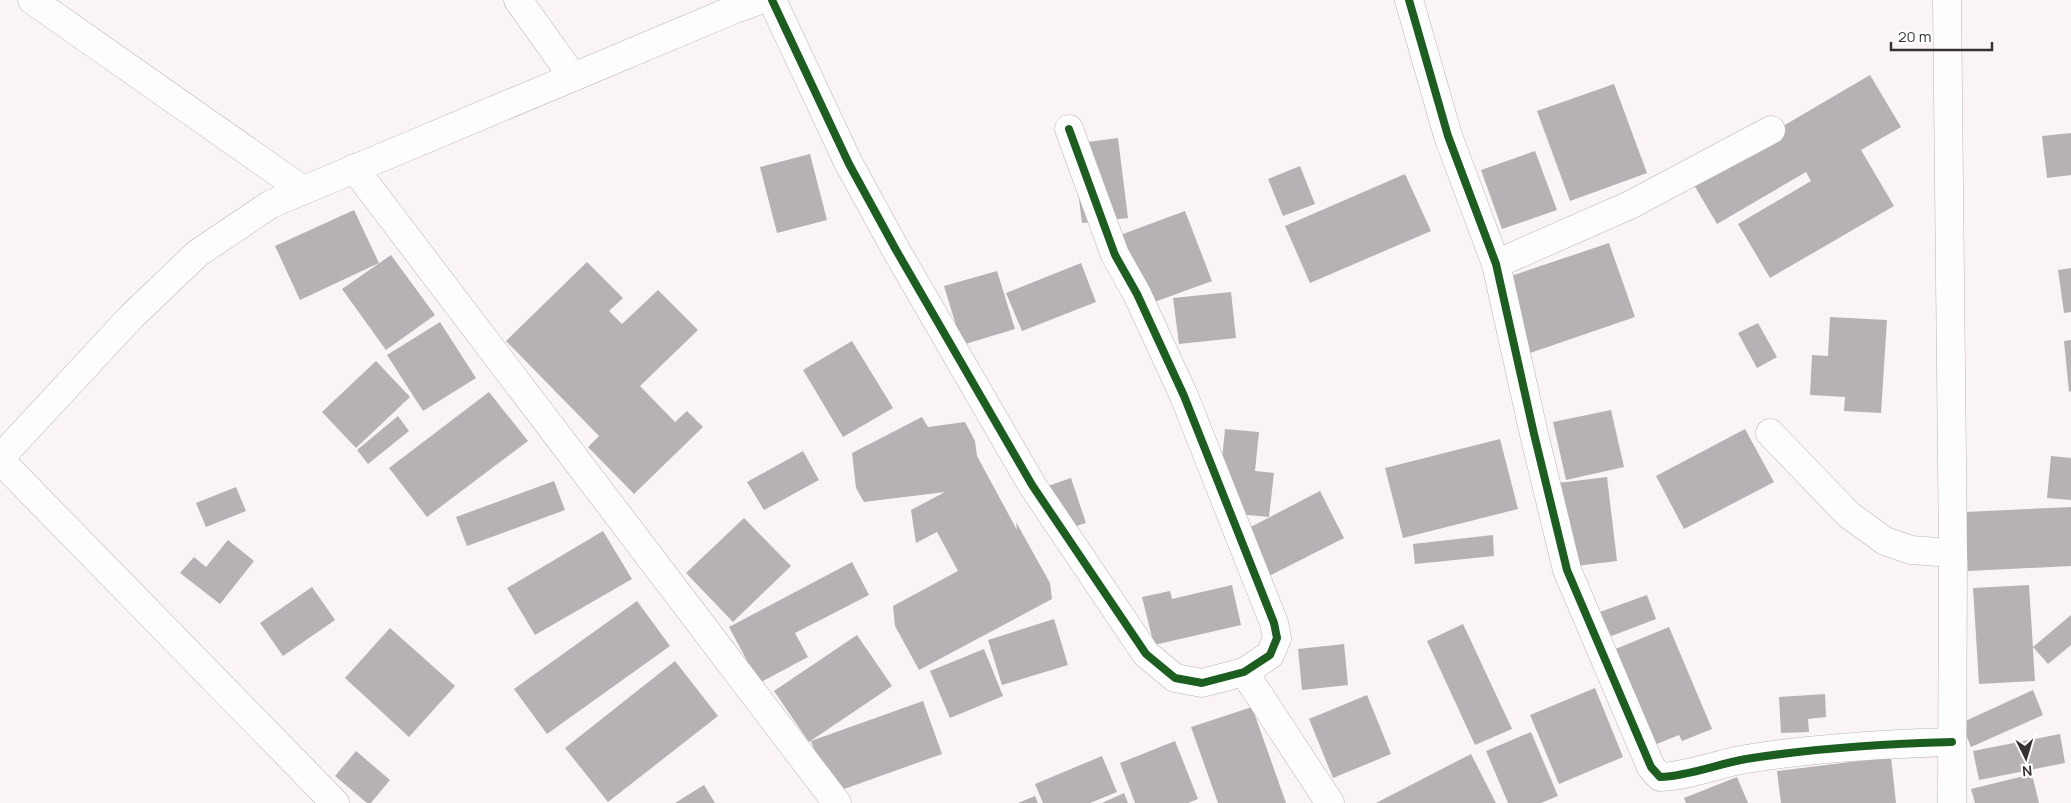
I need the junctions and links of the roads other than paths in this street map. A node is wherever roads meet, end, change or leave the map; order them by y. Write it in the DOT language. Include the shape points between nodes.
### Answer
graph roads {
  1 [pos="32,0"];
  2 [pos="518,0"];
  3 [pos="760,0"];
  4 [pos="772,0"];
  5 [pos="1409,0"];
  6 [pos="1947,0"];
  7 [pos="573,77"];
  8 [pos="1069,129"];
  9 [pos="1771,130"];
  10 [pos="354,168"];
  11 [pos="304,190"];
  12 [pos="1496,264"];
  13 [pos="1770,434"];
  14 [pos="0,459"];
  15 [pos="1953,553"];
  16 [pos="1244,672"];
  17 [pos="1952,742"];
  18 [pos="334,803"];
  19 [pos="837,803"];
  20 [pos="1330,803"];
  21 [pos="1952,803"];
  1 -- 11 [label="street"];
  2 -- 7 [label="street"];
  3 -- 7 [label="street"];
  4 -- 16 [label="street" via="849,164 896,250 1032,485 1146,654 1175,678 1202,683"];
  5 -- 12 [label="street" via="1448,136"];
  6 -- 15 [label="street"];
  7 -- 10 [label="street"];
  8 -- 16 [label="street" via="1115,255 1137,294 1184,396 1274,623 1277,638 1270,655"];
  9 -- 12 [label="street" via="1630,205"];
  10 -- 11 [label="street"];
  10 -- 19 [label="street"];
  11 -- 14 [label="street" via="271,204 198,253 131,317"];
  12 -- 17 [label="street" via="1568,570 1651,767 1660,776 1675,776 1745,759 1867,745"];
  13 -- 15 [label="street" via="1849,516 1885,541 1911,550"];
  14 -- 18 [label="street"];
  15 -- 17 [label="street"];
  16 -- 20 [label="street"];
  17 -- 21 [label="street"];
}
